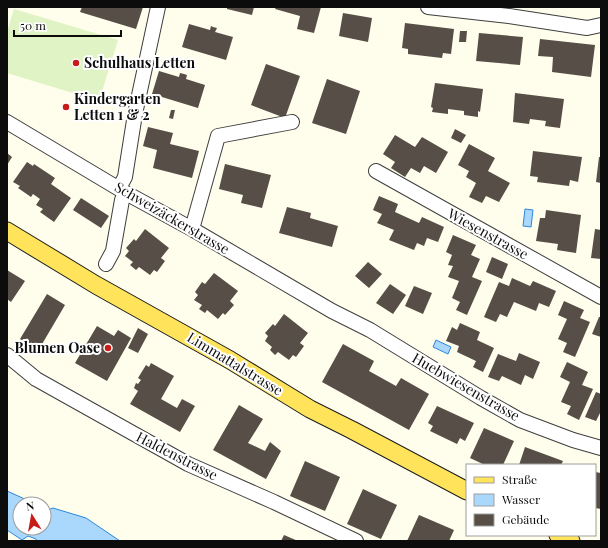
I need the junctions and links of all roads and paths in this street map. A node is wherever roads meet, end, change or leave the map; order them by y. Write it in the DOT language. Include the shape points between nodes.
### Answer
graph roads {
  1 [pos="158,7"];
  2 [pos="428,7"];
  3 [pos="601,26"];
  4 [pos="7,122"];
  5 [pos="292,122"];
  6 [pos="376,171"];
  7 [pos="122,190"];
  8 [pos="192,229"];
  9 [pos="7,231"];
  10 [pos="106,264"];
  11 [pos="601,297"];
  12 [pos="338,314"];
  13 [pos="7,355"];
  14 [pos="601,448"];
  15 [pos="466,490"];
  16 [pos="560,536"];
  17 [pos="356,541"];
  18 [pos="572,541"];
  1 -- 7 [label="street"];
  2 -- 3 [label="street" via="586,28"];
  4 -- 7 [label="street, Schweizäckerstrasse"];
  5 -- 8 [label="street" via="218,136"];
  6 -- 11 [label="street, Wiesenstrasse"];
  7 -- 8 [label="street, Schweizäckerstrasse"];
  7 -- 10 [label="street" via="113,252"];
  8 -- 12 [label="street, Schweizäckerstrasse"];
  9 -- 15 [label="main road, Limmattalstrasse" via="310,408"];
  12 -- 14 [label="street, Huebwiesenstrasse" via="370,330 520,420"];
  13 -- 17 [label="street, Haldenstrasse" via="42,383 188,464"];
  16 -- 18 [label="main road"];
}
